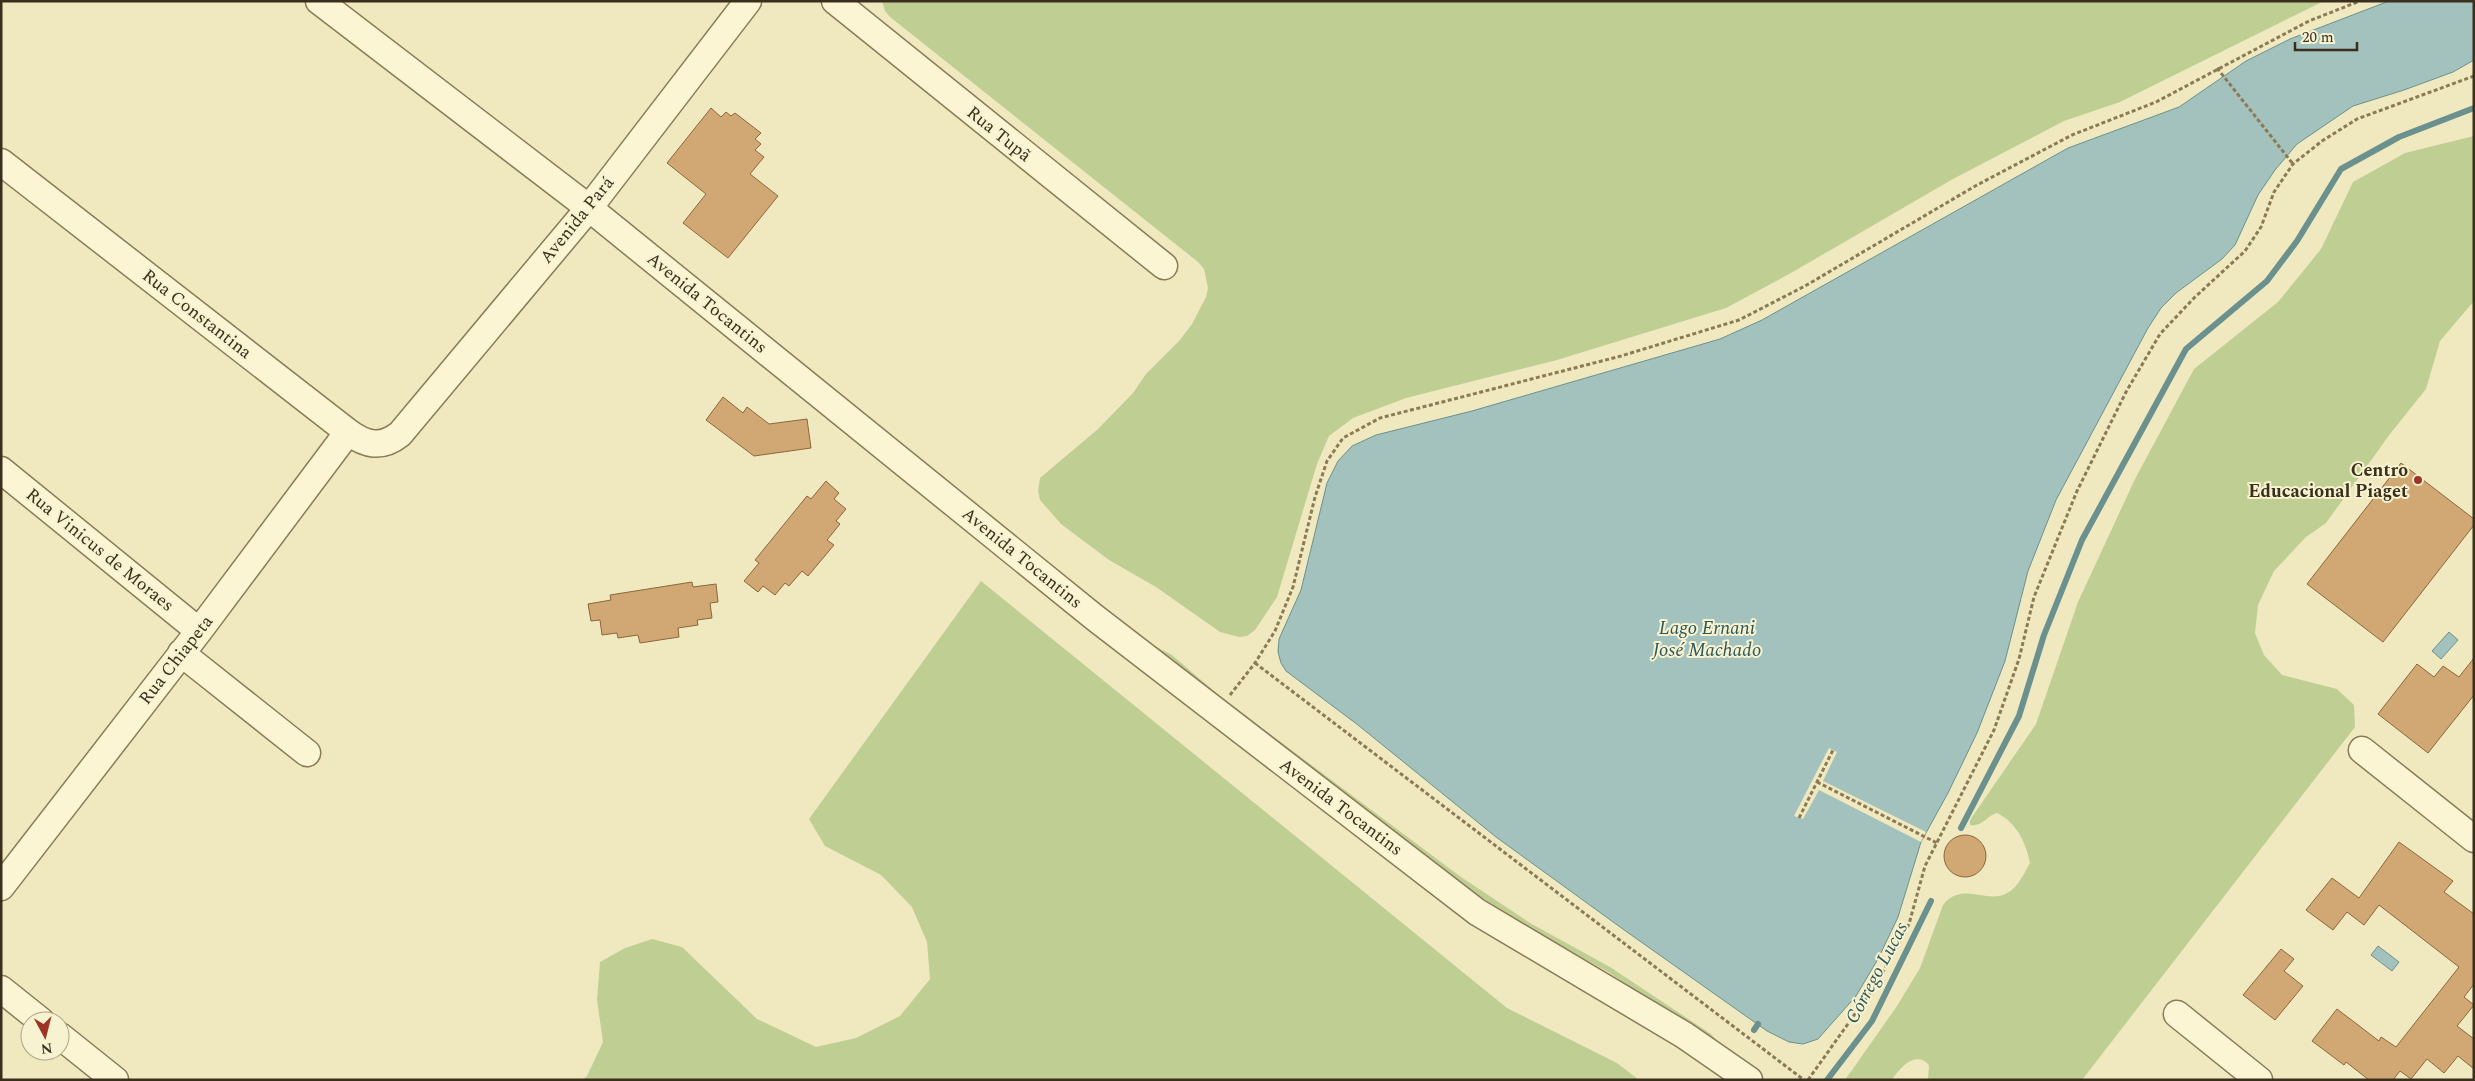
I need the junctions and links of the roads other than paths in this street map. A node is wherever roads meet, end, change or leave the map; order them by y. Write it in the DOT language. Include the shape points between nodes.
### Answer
graph roads {
  1 [pos="319,1"];
  2 [pos="748,1"];
  3 [pos="835,1"];
  4 [pos="1,162"];
  5 [pos="589,208"];
  6 [pos="1164,266"];
  7 [pos="348,432"];
  8 [pos="400,434"];
  9 [pos="1,470"];
  10 [pos="199,630"];
  11 [pos="181,654"];
  12 [pos="2362,750"];
  13 [pos="307,753"];
  14 [pos="2474,839"];
  15 [pos="1,887"];
  16 [pos="1,989"];
  17 [pos="29,1011"];
  18 [pos="2177,1014"];
  19 [pos="70,1044"];
  20 [pos="115,1080"];
  21 [pos="1749,1080"];
  22 [pos="2259,1080"];
  1 -- 5 [label="street, Avenida Tocantins"];
  2 -- 5 [label="street, Avenida Pará"];
  3 -- 6 [label="street, Rua Tupã"];
  4 -- 7 [label="street, Rua Constantina"];
  5 -- 8 [label="street, Avenida Pará"];
  5 -- 21 [label="street, Avenida Tocantins" via="1094,617 1477,912 1684,1035"];
  7 -- 8 [label="street, Rua Constantina" via="366,443 375,444 391,441"];
  7 -- 10 [label="street, Rua Chiapeta"];
  9 -- 10 [label="street, Rua Vinicus de Moraes"];
  10 -- 11 [label="street, Rua Chiapeta"];
  11 -- 13 [label="street"];
  11 -- 15 [label="street, Rua Chiapeta"];
  12 -- 14 [label="street"];
  16 -- 17 [label="street"];
  18 -- 22 [label="street"];
  19 -- 20 [label="street"];
}
